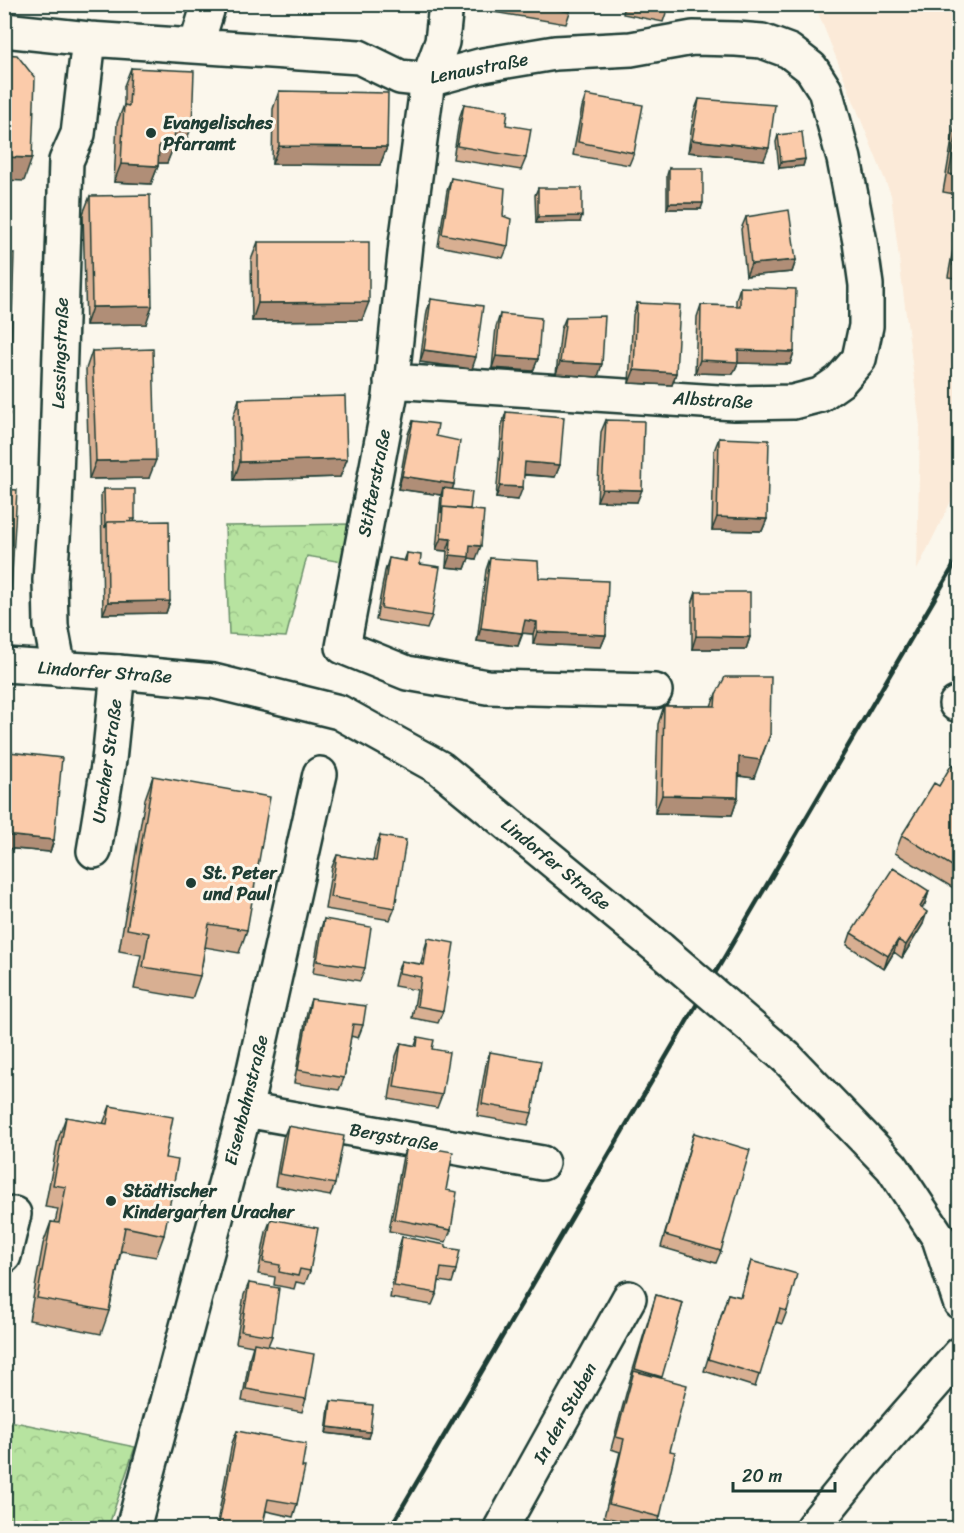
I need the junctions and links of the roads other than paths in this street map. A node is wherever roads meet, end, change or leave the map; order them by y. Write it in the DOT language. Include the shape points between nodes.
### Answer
graph roads {
  1 [pos="209,4"];
  2 [pos="446,4"];
  3 [pos="4,30"];
  4 [pos="89,39"];
  5 [pos="196,46"];
  6 [pos="428,81"];
  7 [pos="853,200"];
  8 [pos="391,381"];
  9 [pos="4,665"];
  10 [pos="59,669"];
  11 [pos="118,672"];
  12 [pos="655,691"];
  13 [pos="320,774"];
  14 [pos="94,851"];
  15 [pos="245,1110"];
  16 [pos="542,1163"];
  17 [pos="14,1214"];
  18 [pos="4,1256"];
  19 [pos="629,1298"];
  20 [pos="960,1302"];
  21 [pos="960,1354"];
  22 [pos="133,1528"];
  23 [pos="501,1528"];
  24 [pos="812,1528"];
  1 -- 5 [label="street"];
  2 -- 6 [label="street, Stifterstraße" via="442,42"];
  3 -- 4 [label="street, Lenaustraße"];
  4 -- 5 [label="street, Lenaustraße"];
  4 -- 10 [label="street, Lessingstraße" via="78,134 66,161 50,580 51,626"];
  5 -- 6 [label="street, Lenaustraße" via="358,57 400,77"];
  6 -- 7 [label="street, Lenaustraße" via="483,65 555,53 631,49 693,38 762,41 789,51 812,68 825,90"];
  6 -- 8 [label="street, Stifterstraße"];
  7 -- 8 [label="street, Albstraße" via="866,285 866,326 859,359 840,381 820,395 793,402 734,403"];
  8 -- 12 [label="street, Stifterstraße" via="343,647 407,673 488,687"];
  9 -- 10 [label="street, Lindorfer Straße"];
  10 -- 11 [label="street, Lindorfer Straße"];
  11 -- 14 [label="street, Uracher Straße"];
  11 -- 20 [label="street, Lindorfer Straße, bridge" via="213,681 339,712 440,768 787,1058 892,1167 939,1238"];
  13 -- 15 [label="street, Eisenbahnstraße"];
  15 -- 16 [label="street, Bergstraße"];
  15 -- 22 [label="street, Eisenbahnstraße"];
  17 -- 18 [label="street"];
  19 -- 23 [label="street, In den Stuben"];
  21 -- 24 [label="street"];
}
